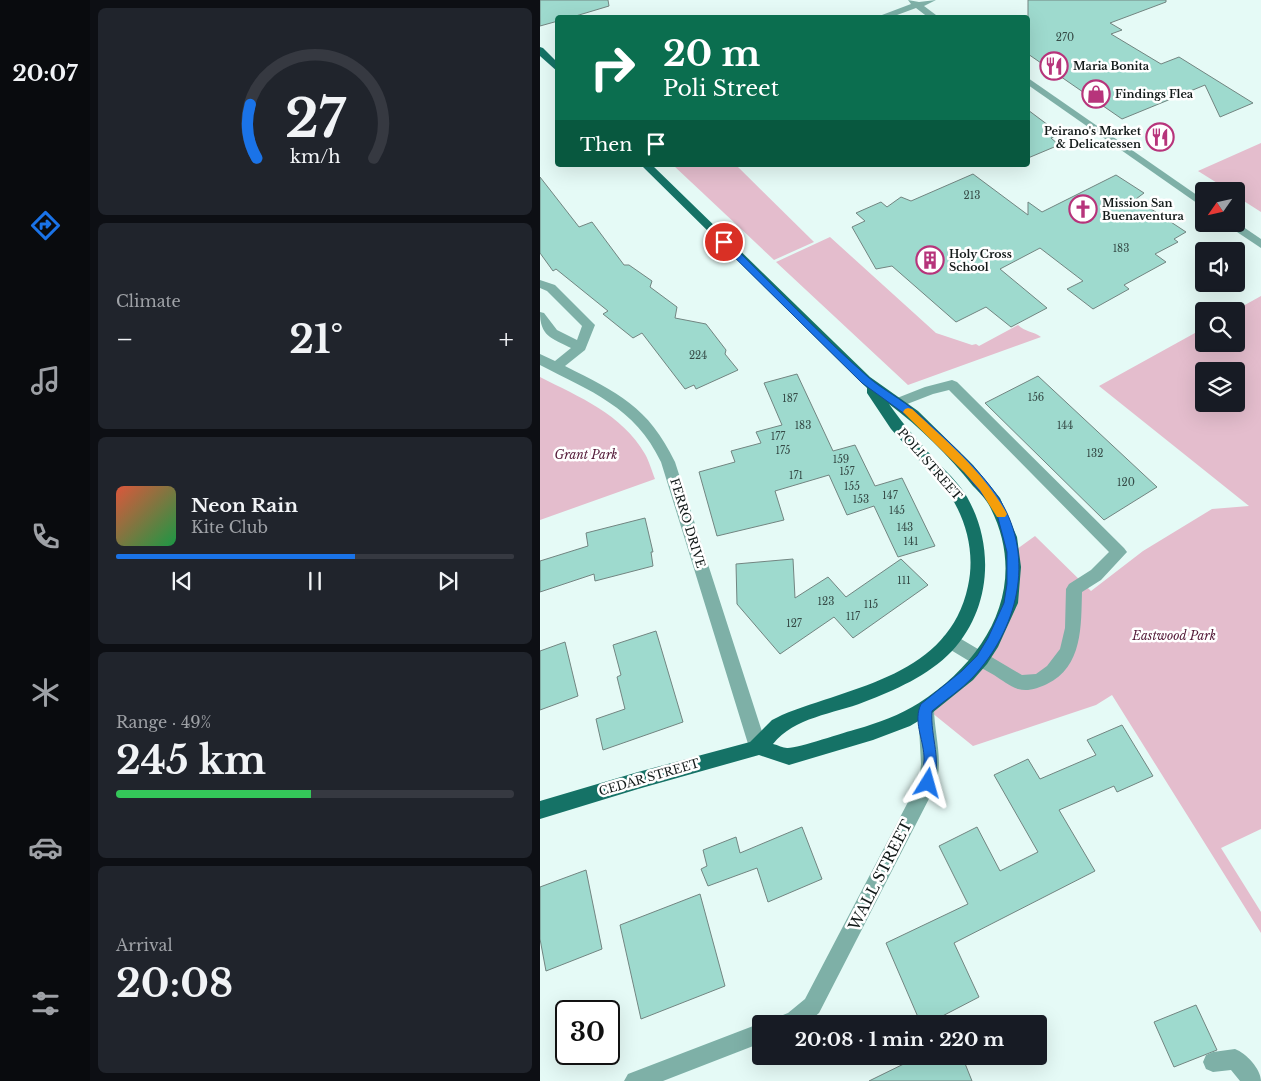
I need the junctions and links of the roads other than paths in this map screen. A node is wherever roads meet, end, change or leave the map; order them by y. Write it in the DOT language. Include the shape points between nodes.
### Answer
graph roads {
  1 [pos="932,0"];
  2 [pos="914,2"];
  3 [pos="885,15"];
  4 [pos="932,15"];
  5 [pos="540,50"];
  6 [pos="555,66"];
  7 [pos="1030,82"];
  8 [pos="648,167"];
  9 [pos="1195,199"];
  10 [pos="1243,232"];
  11 [pos="1261,244"];
  12 [pos="540,284"];
  13 [pos="540,316"];
  14 [pos="580,347"];
  15 [pos="540,359"];
  16 [pos="556,367"];
  17 [pos="865,380"];
  18 [pos="897,403"];
  19 [pos="950,641"];
  20 [pos="981,659"];
  21 [pos="926,708"];
  22 [pos="758,747"];
  23 [pos="540,810"];
  24 [pos="801,1015"];
  25 [pos="752,1036"];
  26 [pos="1212,1062"];
  27 [pos="635,1081"];
  28 [pos="1253,1081"];
  1 -- 2 [label="street"];
  2 -- 3 [label="street"];
  2 -- 4 [label="street"];
  5 -- 6 [label="main road"];
  7 -- 9 [label="street"];
  8 -- 17 [label="main road, POLI STREET"];
  10 -- 11 [label="street"];
  12 -- 14 [label="street" via="551,288 589,324"];
  13 -- 14 [label="street" via="553,333"];
  14 -- 16 [label="street"];
  15 -- 16 [label="street, FERRO DRIVE"];
  16 -- 22 [label="street, FERRO DRIVE" via="627,406 662,446"];
  17 -- 18 [label="main road, POLI STREET"];
  17 -- 19 [label="main road, POLI STREET" via="896,426 955,490 973,525 977,584 971,606"];
  18 -- 20 [label="main road, POLI STREET" via="984,487 995,502 1010,536 1013,567 1010,603"];
  18 -- 20 [label="street" via="952,385 1119,552 1074,589 1071,640 1059,666 1041,681 1020,682"];
  19 -- 20 [label="street"];
  19 -- 22 [label="main road, POLI STREET" via="906,678 874,693 781,723"];
  20 -- 21 [label="main road, POLI STREET" via="967,675"];
  21 -- 22 [label="main road" via="873,732 789,757"];
  21 -- 24 [label="street, WALL STREET" via="924,724 931,757 928,783 812,1006"];
  22 -- 23 [label="main road, CEDAR STREET"];
  25 -- 27 [label="street"];
  26 -- 28 [label="street" via="1235,1059"];
}
